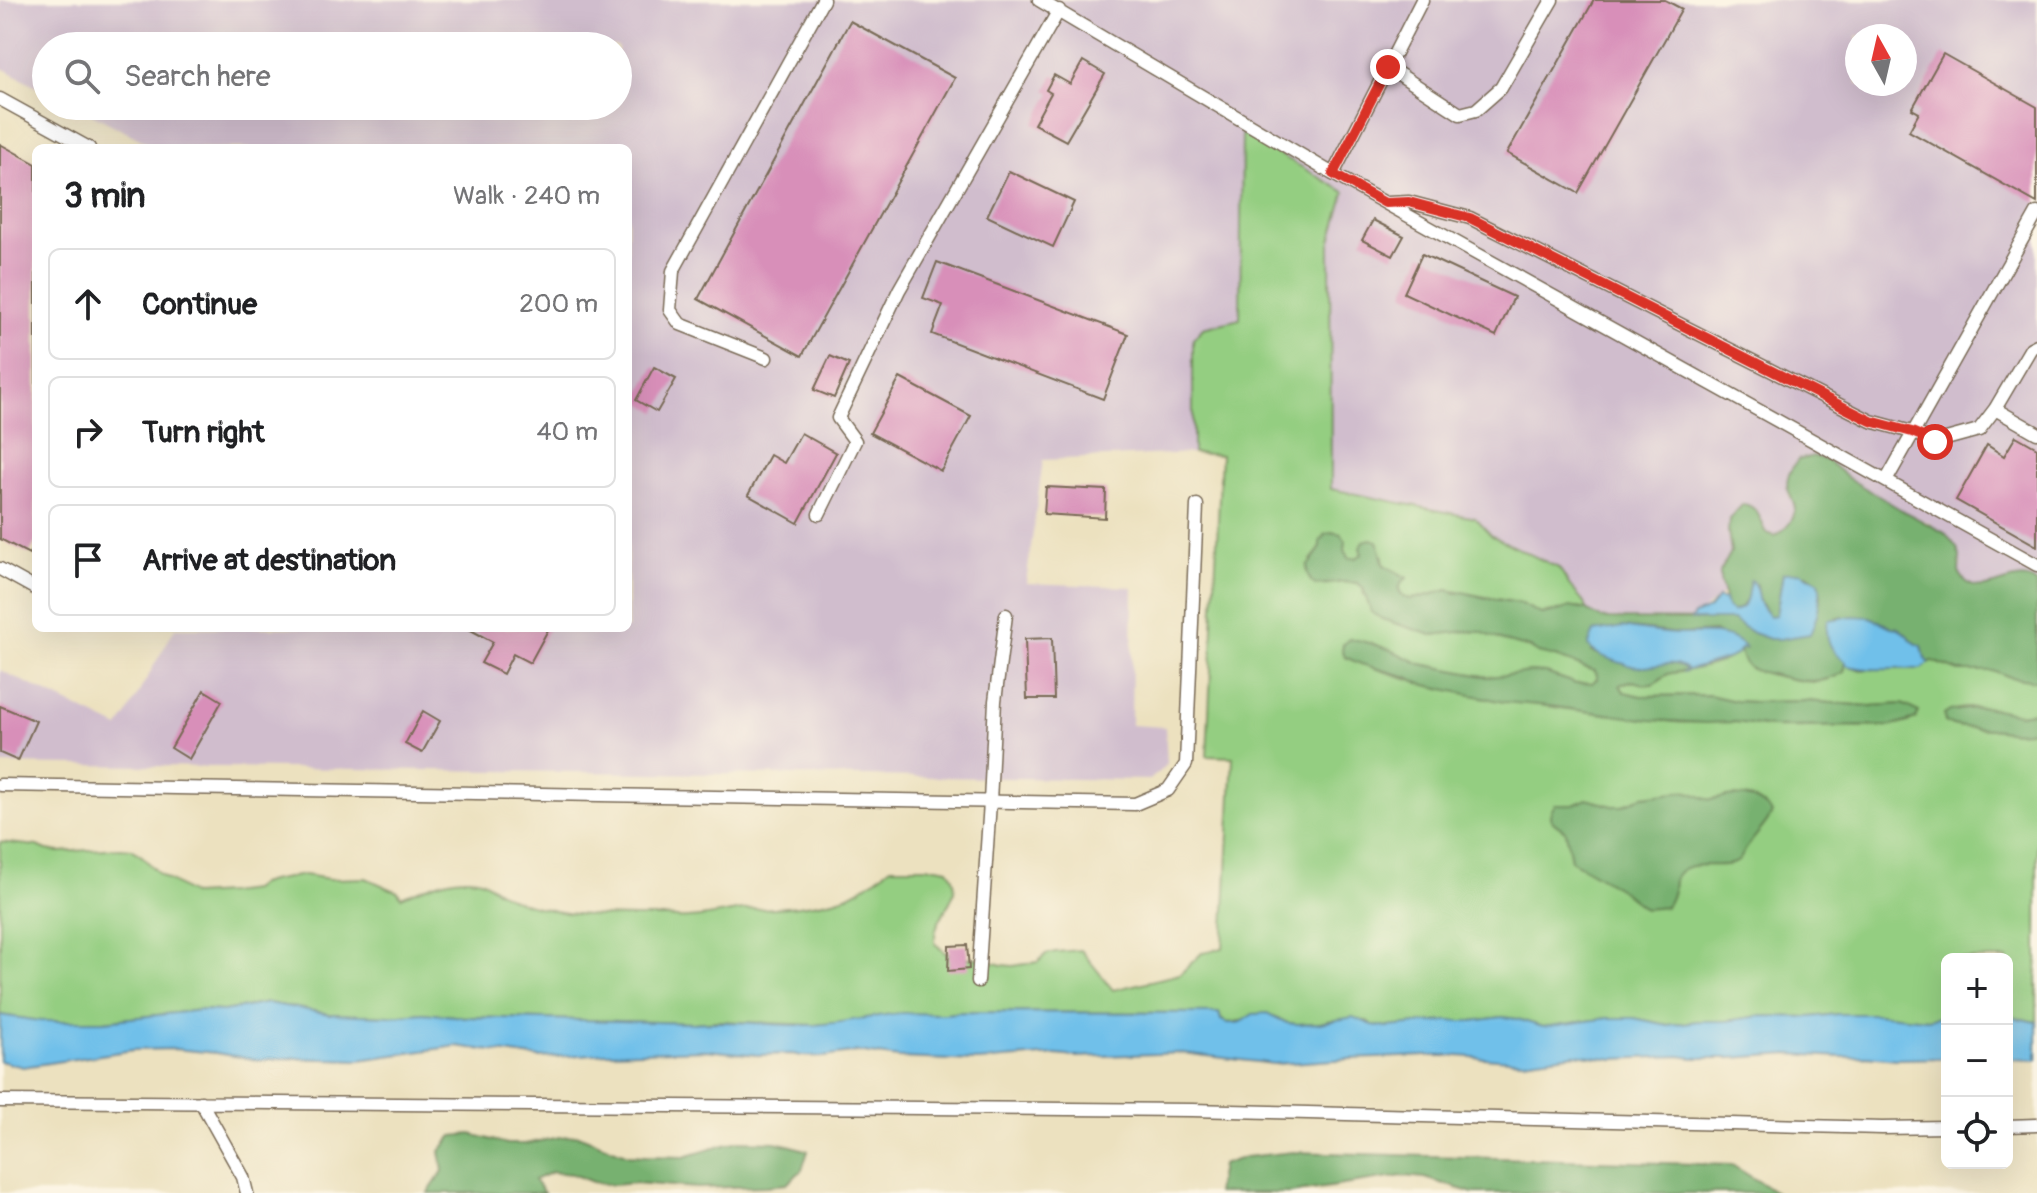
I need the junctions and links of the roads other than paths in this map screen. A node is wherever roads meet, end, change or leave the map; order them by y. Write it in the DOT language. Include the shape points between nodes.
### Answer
graph roads {
  1 [pos="823,0"];
  2 [pos="1039,0"];
  3 [pos="1422,0"];
  4 [pos="1552,0"];
  5 [pos="1059,10"];
  6 [pos="1388,67"];
  7 [pos="0,99"];
  8 [pos="32,117"];
  9 [pos="38,120"];
  10 [pos="82,144"];
  11 [pos="1333,174"];
  12 [pos="1385,203"];
  13 [pos="2037,213"];
  14 [pos="2037,345"];
  15 [pos="766,358"];
  16 [pos="1995,409"];
  17 [pos="1912,432"];
  18 [pos="2037,433"];
  19 [pos="1886,481"];
  20 [pos="1197,505"];
  21 [pos="819,514"];
  22 [pos="2037,565"];
  23 [pos="0,569"];
  24 [pos="32,587"];
  25 [pos="1006,615"];
  26 [pos="0,785"];
  27 [pos="990,802"];
  28 [pos="978,981"];
  29 [pos="0,1101"];
  30 [pos="201,1102"];
  31 [pos="2037,1125"];
  32 [pos="2013,1126"];
  33 [pos="1941,1127"];
  34 [pos="247,1193"];
  1 -- 15 [label="lane" via="673,271 670,310 680,324"];
  2 -- 5 [label="lane"];
  3 -- 6 [label="lane"];
  4 -- 6 [label="lane" via="1501,88 1476,110 1460,114"];
  5 -- 11 [label="lane"];
  5 -- 21 [label="lane" via="899,290 838,418 855,441"];
  6 -- 11 [label="lane"];
  7 -- 8 [label="lane"];
  9 -- 10 [label="lane"];
  11 -- 12 [label="lane"];
  12 -- 17 [label="lane" via="1409,202 1470,218 1871,421"];
  12 -- 19 [label="lane"];
  13 -- 17 [label="lane"];
  14 -- 16 [label="lane"];
  16 -- 17 [label="lane" via="1979,430 1935,442"];
  16 -- 18 [label="lane"];
  17 -- 19 [label="lane"];
  19 -- 22 [label="lane"];
  20 -- 27 [label="lane" via="1186,764 1168,790 1135,804"];
  23 -- 24 [label="lane"];
  25 -- 27 [label="lane"];
  26 -- 27 [label="lane"];
  27 -- 28 [label="lane"];
  29 -- 30 [label="lane"];
  30 -- 33 [label="lane" via="1192,1110"];
  30 -- 34 [label="lane"];
  31 -- 32 [label="lane"];
}
